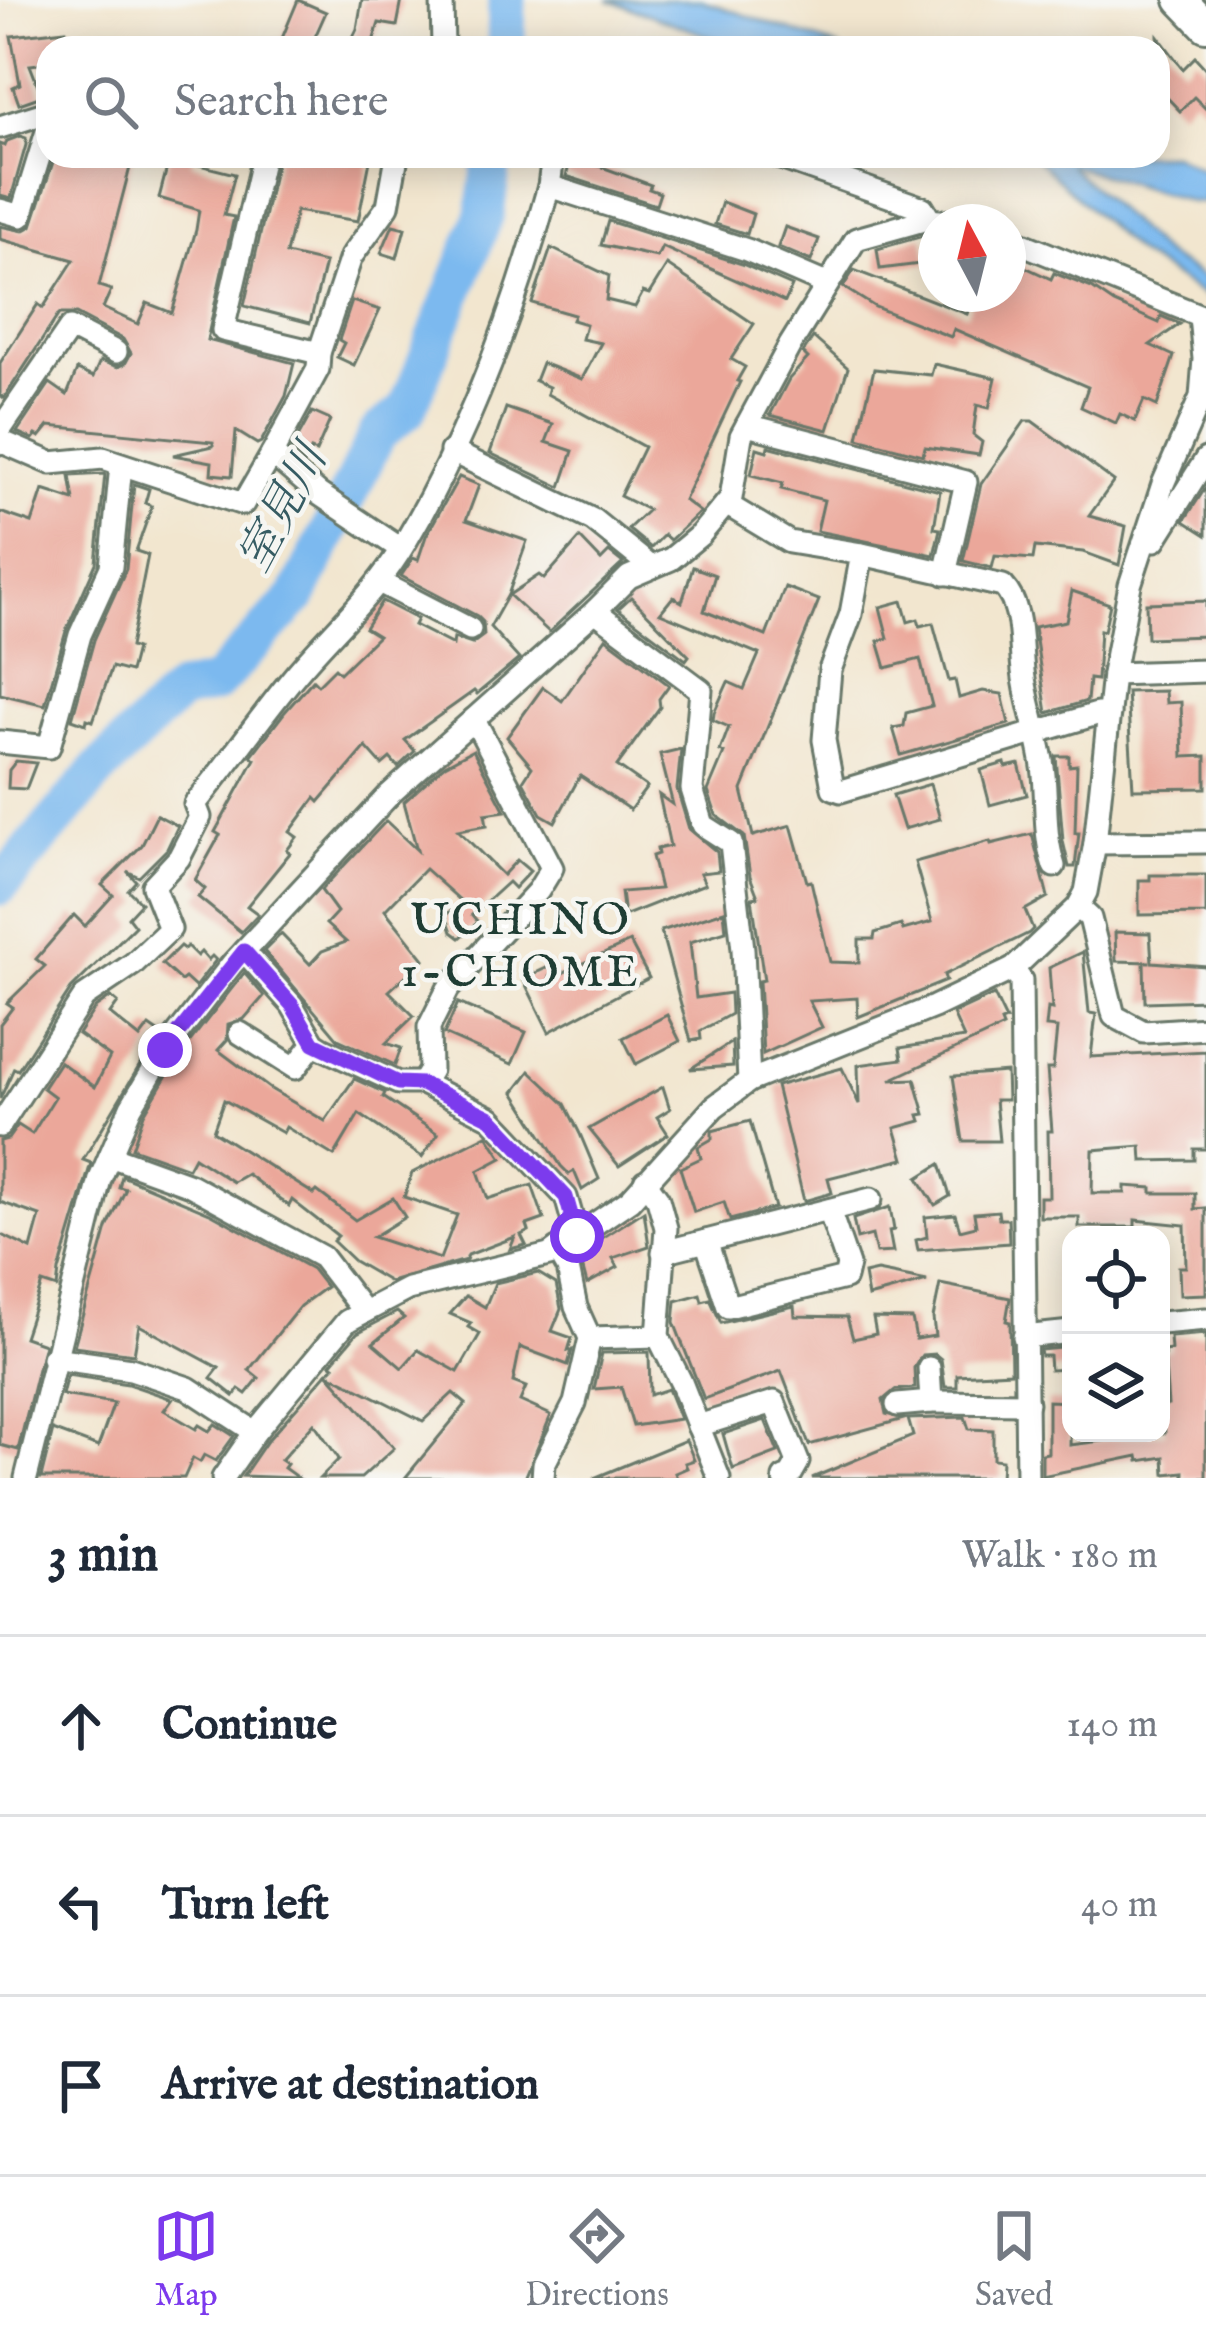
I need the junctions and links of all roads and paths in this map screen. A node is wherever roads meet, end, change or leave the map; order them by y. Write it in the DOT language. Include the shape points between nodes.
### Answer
graph roads {
  1 [pos="442,0"];
  2 [pos="1181,0"];
  3 [pos="1206,26"];
  4 [pos="442,36"];
  5 [pos="36,122"];
  6 [pos="0,127"];
  7 [pos="36,160"];
  8 [pos="259,168"];
  9 [pos="395,168"];
  10 [pos="551,168"];
  11 [pos="810,168"];
  12 [pos="549,186"];
  13 [pos="918,206"];
  14 [pos="0,210"];
  15 [pos="918,223"];
  16 [pos="1026,245"];
  17 [pos="826,284"];
  18 [pos="1203,317"];
  19 [pos="116,352"];
  20 [pos="319,353"];
  21 [pos="746,425"];
  22 [pos="0,430"];
  23 [pos="0,441"];
  24 [pos="451,451"];
  25 [pos="272,454"];
  26 [pos="1206,460"];
  27 [pos="121,465"];
  28 [pos="726,504"];
  29 [pos="392,543"];
  30 [pos="862,554"];
  31 [pos="651,567"];
  32 [pos="1137,567"];
  33 [pos="945,574"];
  34 [pos="379,582"];
  35 [pos="596,611"];
  36 [pos="470,629"];
  37 [pos="1206,671"];
  38 [pos="1113,674"];
  39 [pos="1108,714"];
  40 [pos="474,719"];
  41 [pos="1039,731"];
  42 [pos="0,742"];
  43 [pos="1206,842"];
  44 [pos="1096,843"];
  45 [pos="1054,866"];
  46 [pos="1078,908"];
  47 [pos="244,951"];
  48 [pos="1013,970"];
  49 [pos="1206,1028"];
  50 [pos="240,1033"];
  51 [pos="314,1043"];
  52 [pos="749,1081"];
  53 [pos="422,1084"];
  54 [pos="0,1126"];
  55 [pos="110,1156"];
  56 [pos="645,1180"];
  57 [pos="871,1198"];
  58 [pos="829,1210"];
  59 [pos="577,1236"];
  60 [pos="706,1241"];
  61 [pos="557,1249"];
  62 [pos="663,1252"];
  63 [pos="364,1312"];
  64 [pos="1206,1319"];
  65 [pos="1170,1322"];
  66 [pos="1062,1333"];
  67 [pos="658,1336"];
  68 [pos="1024,1336"];
  69 [pos="590,1337"];
  70 [pos="53,1358"];
  71 [pos="929,1368"];
  72 [pos="931,1402"];
  73 [pos="1027,1402"];
  74 [pos="897,1405"];
  75 [pos="698,1426"];
  76 [pos="255,1432"];
  77 [pos="26,1478"];
  78 [pos="224,1478"];
  79 [pos="543,1478"];
  80 [pos="718,1478"];
  81 [pos="784,1478"];
  82 [pos="1027,1478"];
  1 -- 4 [label="street"];
  2 -- 3 [label="main road"];
  5 -- 6 [label="street"];
  7 -- 14 [label="street" via="22,216"];
  8 -- 20 [label="street" via="223,330"];
  9 -- 20 [label="street" via="388,206 351,257"];
  10 -- 12 [label="street"];
  11 -- 13 [label="street"];
  12 -- 17 [label="street"];
  12 -- 24 [label="street" via="523,279"];
  15 -- 17 [label="street" via="856,239"];
  16 -- 18 [label="street"];
  17 -- 21 [label="street"];
  18 -- 32 [label="street" via="1201,397"];
  19 -- 22 [label="street" via="70,328"];
  20 -- 25 [label="street" via="319,369"];
  21 -- 28 [label="street"];
  21 -- 33 [label="street" via="966,482"];
  23 -- 27 [label="street" via="50,463 103,458"];
  24 -- 31 [label="street" via="593,520"];
  24 -- 34 [label="street"];
  25 -- 27 [label="street" via="244,504"];
  25 -- 29 [label="street"];
  26 -- 32 [label="street"];
  27 -- 42 [label="street" via="111,567 80,635 49,747"];
  28 -- 30 [label="street" via="788,542"];
  28 -- 31 [label="street" via="700,535"];
  30 -- 33 [label="street"];
  30 -- 41 [label="street" via="830,670 824,740 833,788"];
  31 -- 35 [label="street" via="628,577"];
  32 -- 38 [label="street"];
  33 -- 41 [label="street" via="1003,586 1015,600"];
  34 -- 36 [label="street"];
  34 -- 54 [label="street" via="195,803 200,817 153,886 170,928 84,997"];
  35 -- 40 [label="street"];
  35 -- 52 [label="street" via="700,690 692,789 703,825 731,843"];
  37 -- 38 [label="street"];
  38 -- 39 [label="street"];
  39 -- 41 [label="street"];
  39 -- 44 [label="street"];
  40 -- 47 [label="street" via="390,794"];
  40 -- 53 [label="street" via="552,868 448,989 429,1027 430,1070"];
  41 -- 45 [label="street" via="1044,836"];
  43 -- 44 [label="street"];
  44 -- 46 [label="street"];
  46 -- 48 [label="street"];
  46 -- 49 [label="street" via="1090,918 1114,1016 1144,1032"];
  47 -- 51 [label="street"];
  47 -- 55 [label="street" via="165,1050"];
  48 -- 52 [label="street"];
  48 -- 68 [label="street" via="1021,980"];
  50 -- 51 [label="street" via="296,1069"];
  51 -- 53 [label="street" via="398,1083"];
  52 -- 56 [label="street"];
  53 -- 59 [label="street" via="491,1118 566,1197"];
  55 -- 63 [label="street" via="190,1185 322,1257"];
  55 -- 70 [label="street"];
  56 -- 59 [label="street"];
  56 -- 62 [label="street" via="666,1228"];
  57 -- 58 [label="street"];
  58 -- 60 [label="street"];
  58 -- 60 [label="street" via="848,1264 845,1278 728,1307"];
  59 -- 61 [label="street"];
  60 -- 62 [label="street"];
  61 -- 63 [label="street" via="408,1289"];
  61 -- 69 [label="street"];
  62 -- 67 [label="street"];
  63 -- 76 [label="street" via="346,1322"];
  64 -- 65 [label="street"];
  66 -- 68 [label="street"];
  67 -- 69 [label="street"];
  67 -- 75 [label="street"];
  68 -- 73 [label="street"];
  69 -- 79 [label="street"];
  70 -- 76 [label="street" via="188,1388"];
  70 -- 77 [label="street"];
  71 -- 72 [label="street"];
  72 -- 73 [label="street"];
  72 -- 74 [label="street"];
  73 -- 82 [label="street"];
  75 -- 80 [label="street"];
  75 -- 81 [label="street" via="774,1402 798,1462"];
  76 -- 78 [label="street"];
}
